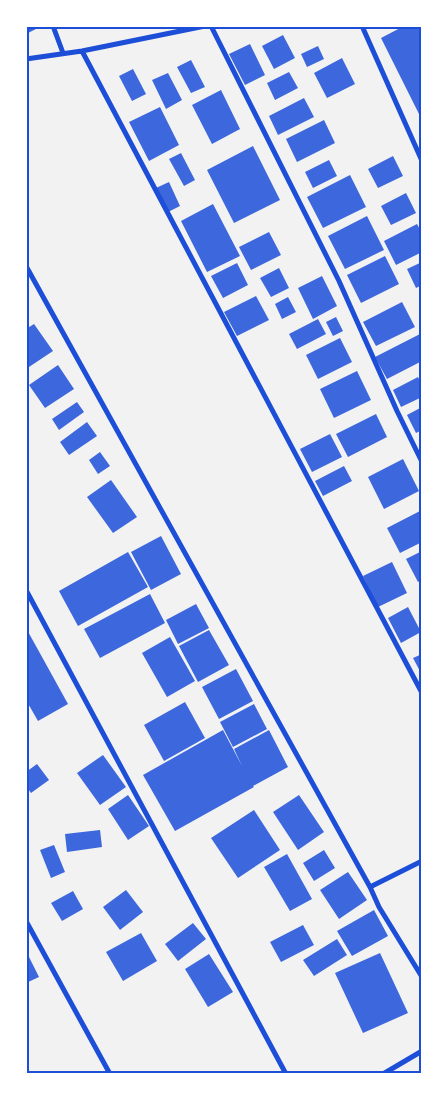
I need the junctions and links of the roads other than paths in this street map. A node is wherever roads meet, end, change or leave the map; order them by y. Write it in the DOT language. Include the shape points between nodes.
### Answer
graph roads {
  1 [pos="53,26"];
  2 [pos="205,26"];
  3 [pos="211,26"];
  4 [pos="362,26"];
  5 [pos="194,27"];
  6 [pos="82,51"];
  7 [pos="63,54"];
  8 [pos="26,59"];
  9 [pos="422,161"];
  10 [pos="26,266"];
  11 [pos="422,462"];
  12 [pos="26,590"];
  13 [pos="422,692"];
  14 [pos="422,861"];
  15 [pos="370,887"];
  16 [pos="26,921"];
  17 [pos="422,977"];
  18 [pos="422,1051"];
  19 [pos="110,1074"];
  20 [pos="286,1074"];
  21 [pos="383,1074"];
  1 -- 7 [label="street"];
  2 -- 5 [label="street"];
  3 -- 11 [label="street" via="339,281"];
  4 -- 9 [label="street"];
  5 -- 6 [label="street"];
  6 -- 7 [label="street"];
  6 -- 13 [label="street"];
  7 -- 8 [label="street"];
  10 -- 15 [label="street"];
  12 -- 20 [label="street"];
  14 -- 15 [label="street"];
  15 -- 17 [label="street"];
  16 -- 19 [label="street"];
  18 -- 21 [label="street"];
}
